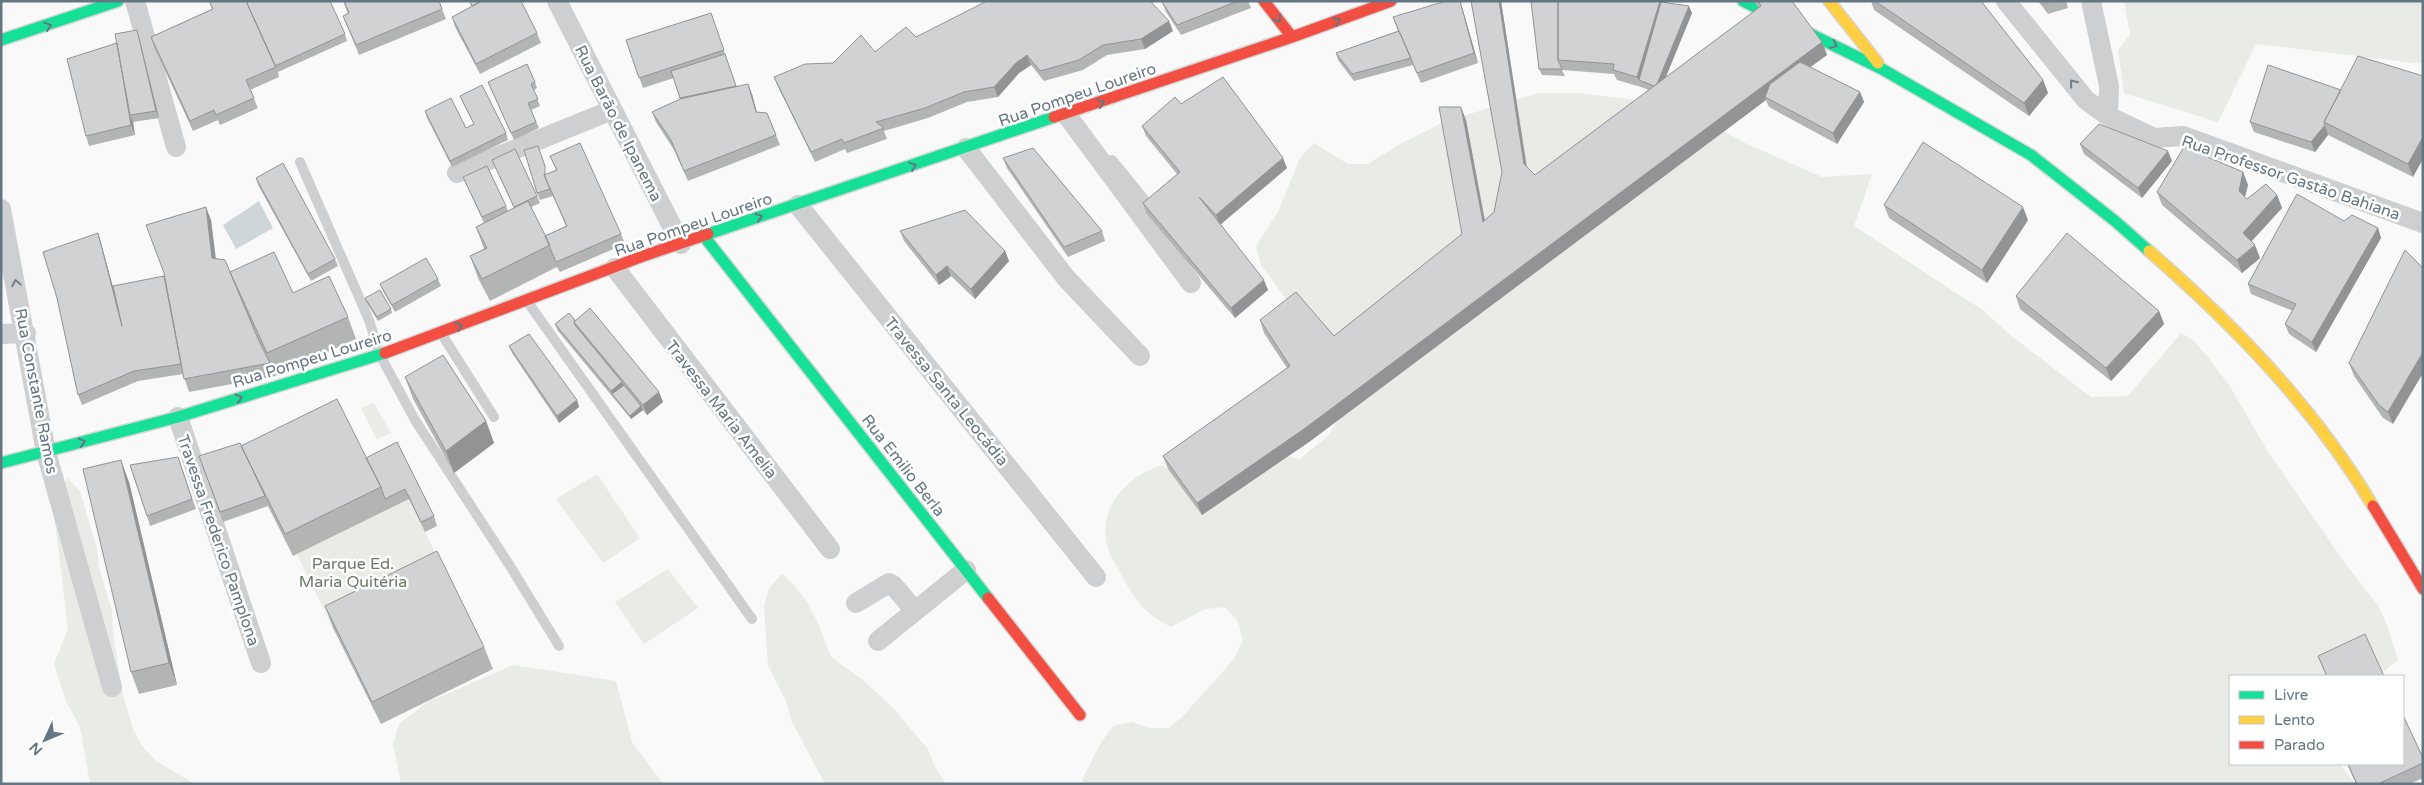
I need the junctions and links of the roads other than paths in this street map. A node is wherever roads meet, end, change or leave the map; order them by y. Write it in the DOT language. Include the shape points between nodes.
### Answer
graph roads {
  1 [pos="118,1"];
  2 [pos="135,1"];
  3 [pos="557,1"];
  4 [pos="1264,1"];
  5 [pos="1391,1"];
  6 [pos="1742,1"];
  7 [pos="1829,1"];
  8 [pos="2006,1"];
  9 [pos="2091,1"];
  10 [pos="1292,37"];
  11 [pos="1,40"];
  12 [pos="1882,68"];
  13 [pos="612,110"];
  14 [pos="1070,113"];
  15 [pos="2108,116"];
  16 [pos="176,147"];
  17 [pos="966,148"];
  18 [pos="300,162"];
  19 [pos="457,174"];
  20 [pos="1148,204"];
  21 [pos="798,205"];
  22 [pos="1,209"];
  23 [pos="2423,223"];
  24 [pos="703,235"];
  25 [pos="681,244"];
  26 [pos="615,268"];
  27 [pos="1191,283"];
  28 [pos="526,301"];
  29 [pos="26,333"];
  30 [pos="441,333"];
  31 [pos="1,334"];
  32 [pos="380,355"];
  33 [pos="1140,356"];
  34 [pos="178,417"];
  35 [pos="494,417"];
  36 [pos="46,452"];
  37 [pos="1,463"];
  38 [pos="830,549"];
  39 [pos="966,570"];
  40 [pos="1096,577"];
  41 [pos="2423,589"];
  42 [pos="856,603"];
  43 [pos="915,611"];
  44 [pos="752,619"];
  45 [pos="878,641"];
  46 [pos="559,646"];
  47 [pos="261,663"];
  48 [pos="112,687"];
  49 [pos="1080,715"];
  11 -- 1 [label="street, one-way"];
  2 -- 16 [label="street"];
  3 -- 13 [label="street, Rua Barão de Ipanema"];
  4 -- 10 [label="street, one-way"];
  10 -- 5 [label="street, Rua Pompeu Loureiro, one-way"];
  6 -- 12 [label="street, one-way"];
  7 -- 12 [label="street"];
  15 -- 8 [label="street, Rua Professor Gastão Bahiana, one-way" via="2086,100"];
  9 -- 15 [label="street" via="2109,86"];
  14 -- 10 [label="street, Rua Pompeu Loureiro, one-way"];
  12 -- 41 [label="street" via="2031,155 2115,221 2249,344 2329,440"];
  13 -- 19 [label="street"];
  13 -- 25 [label="street, Rua Barão de Ipanema"];
  14 -- 17 [label="street, Rua Pompeu Loureiro"];
  14 -- 20 [label="lane"];
  14 -- 27 [label="street"];
  15 -- 23 [label="street, Rua Professor Gastão Bahiana" via="2154,138 2183,136"];
  21 -- 17 [label="street, Rua Pompeu Loureiro, one-way"];
  17 -- 33 [label="street" via="1066,278"];
  18 -- 32 [label="lane" via="369,320"];
  24 -- 21 [label="street, Rua Pompeu Loureiro, one-way"];
  21 -- 40 [label="street, Travessa Santa Leocádia"];
  29 -- 22 [label="street, Rua Constante Ramos, one-way"];
  24 -- 25 [label="street, Rua Pompeu Loureiro"];
  24 -- 39 [label="street, Rua Emilio Berla"];
  25 -- 26 [label="street, Rua Pompeu Loureiro"];
  26 -- 28 [label="street, Rua Pompeu Loureiro"];
  26 -- 38 [label="street, Travessa Maria Amelia"];
  30 -- 28 [label="street, Rua Pompeu Loureiro, one-way"];
  28 -- 44 [label="lane"];
  29 -- 31 [label="street"];
  29 -- 36 [label="street, Rua Constante Ramos"];
  30 -- 32 [label="street, Rua Pompeu Loureiro"];
  30 -- 35 [label="lane"];
  34 -- 32 [label="street, Rua Pompeu Loureiro, one-way"];
  32 -- 46 [label="lane" via="415,420"];
  36 -- 34 [label="street, Rua Pompeu Loureiro, one-way"];
  34 -- 47 [label="street, Travessa Frederico Pamplona"];
  36 -- 37 [label="street, Rua Pompeu Loureiro"];
  36 -- 48 [label="street, Rua Constante Ramos"];
  39 -- 43 [label="street"];
  39 -- 49 [label="street, Rua Emilio Berla"];
  42 -- 43 [label="street" via="889,583"];
  43 -- 45 [label="street"];
}
